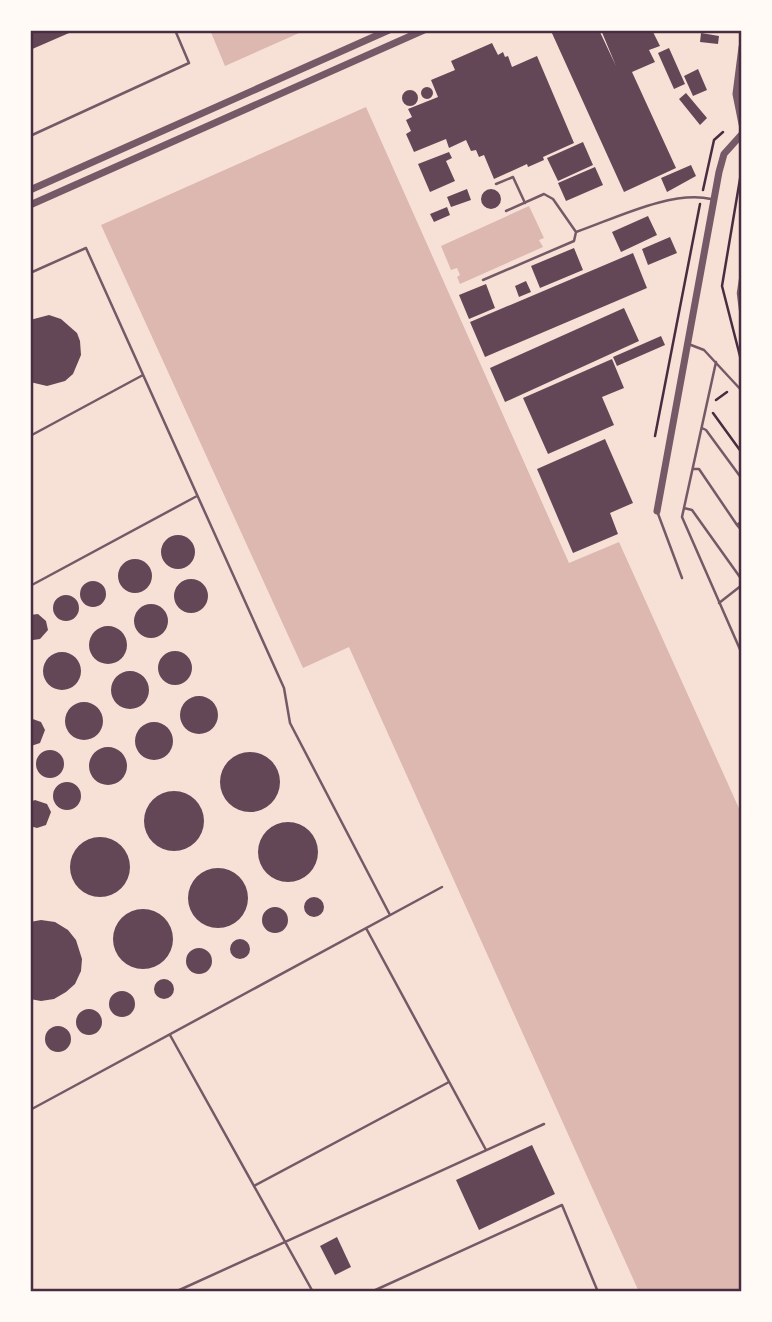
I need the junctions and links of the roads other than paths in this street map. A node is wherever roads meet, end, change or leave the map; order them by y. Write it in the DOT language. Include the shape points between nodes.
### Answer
graph roads {
  1 [pos="175,30"];
  2 [pos="389,30"];
  3 [pos="424,30"];
  4 [pos="742,47"];
  5 [pos="742,124"];
  6 [pos="742,134"];
  7 [pos="30,136"];
  8 [pos="496,184"];
  9 [pos="30,190"];
  10 [pos="714,199"];
  11 [pos="525,203"];
  12 [pos="30,205"];
  13 [pos="506,211"];
  14 [pos="576,232"];
  15 [pos="742,267"];
  16 [pos="30,273"];
  17 [pos="483,280"];
  18 [pos="742,326"];
  19 [pos="687,344"];
  20 [pos="716,362"];
  21 [pos="143,375"];
  22 [pos="742,391"];
  23 [pos="702,428"];
  24 [pos="30,436"];
  25 [pos="693,469"];
  26 [pos="742,479"];
  27 [pos="197,496"];
  28 [pos="684,508"];
  29 [pos="657,511"];
  30 [pos="742,521"];
  31 [pos="737,524"];
  32 [pos="742,531"];
  33 [pos="682,578"];
  34 [pos="742,583"];
  35 [pos="30,586"];
  36 [pos="719,603"];
  37 [pos="742,654"];
  38 [pos="442,887"];
  39 [pos="390,915"];
  40 [pos="366,928"];
  41 [pos="170,1034"];
  42 [pos="449,1083"];
  43 [pos="30,1110"];
  44 [pos="544,1124"];
  45 [pos="486,1150"];
  46 [pos="254,1186"];
  47 [pos="285,1241"];
  48 [pos="174,1292"];
  49 [pos="313,1292"];
  50 [pos="372,1292"];
  51 [pos="598,1292"];
  1 -- 7 [label="lane" via="189,63"];
  2 -- 9 [label="street"];
  3 -- 12 [label="street"];
  4 -- 5 [label="street" via="736,94"];
  6 -- 10 [label="street" via="724,154"];
  8 -- 11 [label="lane" via="513,177"];
  10 -- 14 [label="lane" via="673,200"];
  10 -- 19 [label="street"];
  11 -- 13 [label="lane"];
  11 -- 14 [label="lane" via="544,194 553,199"];
  14 -- 17 [label="lane" via="574,241"];
  15 -- 18 [label="lane" via="738,293"];
  16 -- 21 [label="lane" via="86,248"];
  19 -- 20 [label="lane" via="704,350"];
  19 -- 29 [label="street"];
  20 -- 22 [label="lane"];
  20 -- 23 [label="lane"];
  21 -- 24 [label="lane"];
  21 -- 27 [label="lane"];
  23 -- 25 [label="lane"];
  23 -- 26 [label="lane"];
  25 -- 28 [label="lane"];
  25 -- 31 [label="lane" via="699,469"];
  27 -- 35 [label="lane"];
  27 -- 39 [label="lane" via="285,688 290,723"];
  28 -- 34 [label="lane" via="692,510"];
  28 -- 36 [label="lane" via="682,517"];
  29 -- 33 [label="lane"];
  30 -- 31 [label="lane"];
  31 -- 32 [label="lane"];
  34 -- 36 [label="lane"];
  36 -- 37 [label="lane"];
  38 -- 39 [label="lane"];
  39 -- 40 [label="lane"];
  40 -- 41 [label="lane"];
  40 -- 42 [label="lane"];
  41 -- 43 [label="lane"];
  41 -- 46 [label="lane"];
  42 -- 45 [label="lane"];
  42 -- 46 [label="lane"];
  44 -- 45 [label="lane"];
  45 -- 47 [label="lane"];
  46 -- 47 [label="lane"];
  47 -- 48 [label="lane"];
  47 -- 49 [label="lane"];
  50 -- 51 [label="lane" via="562,1205"];
}
